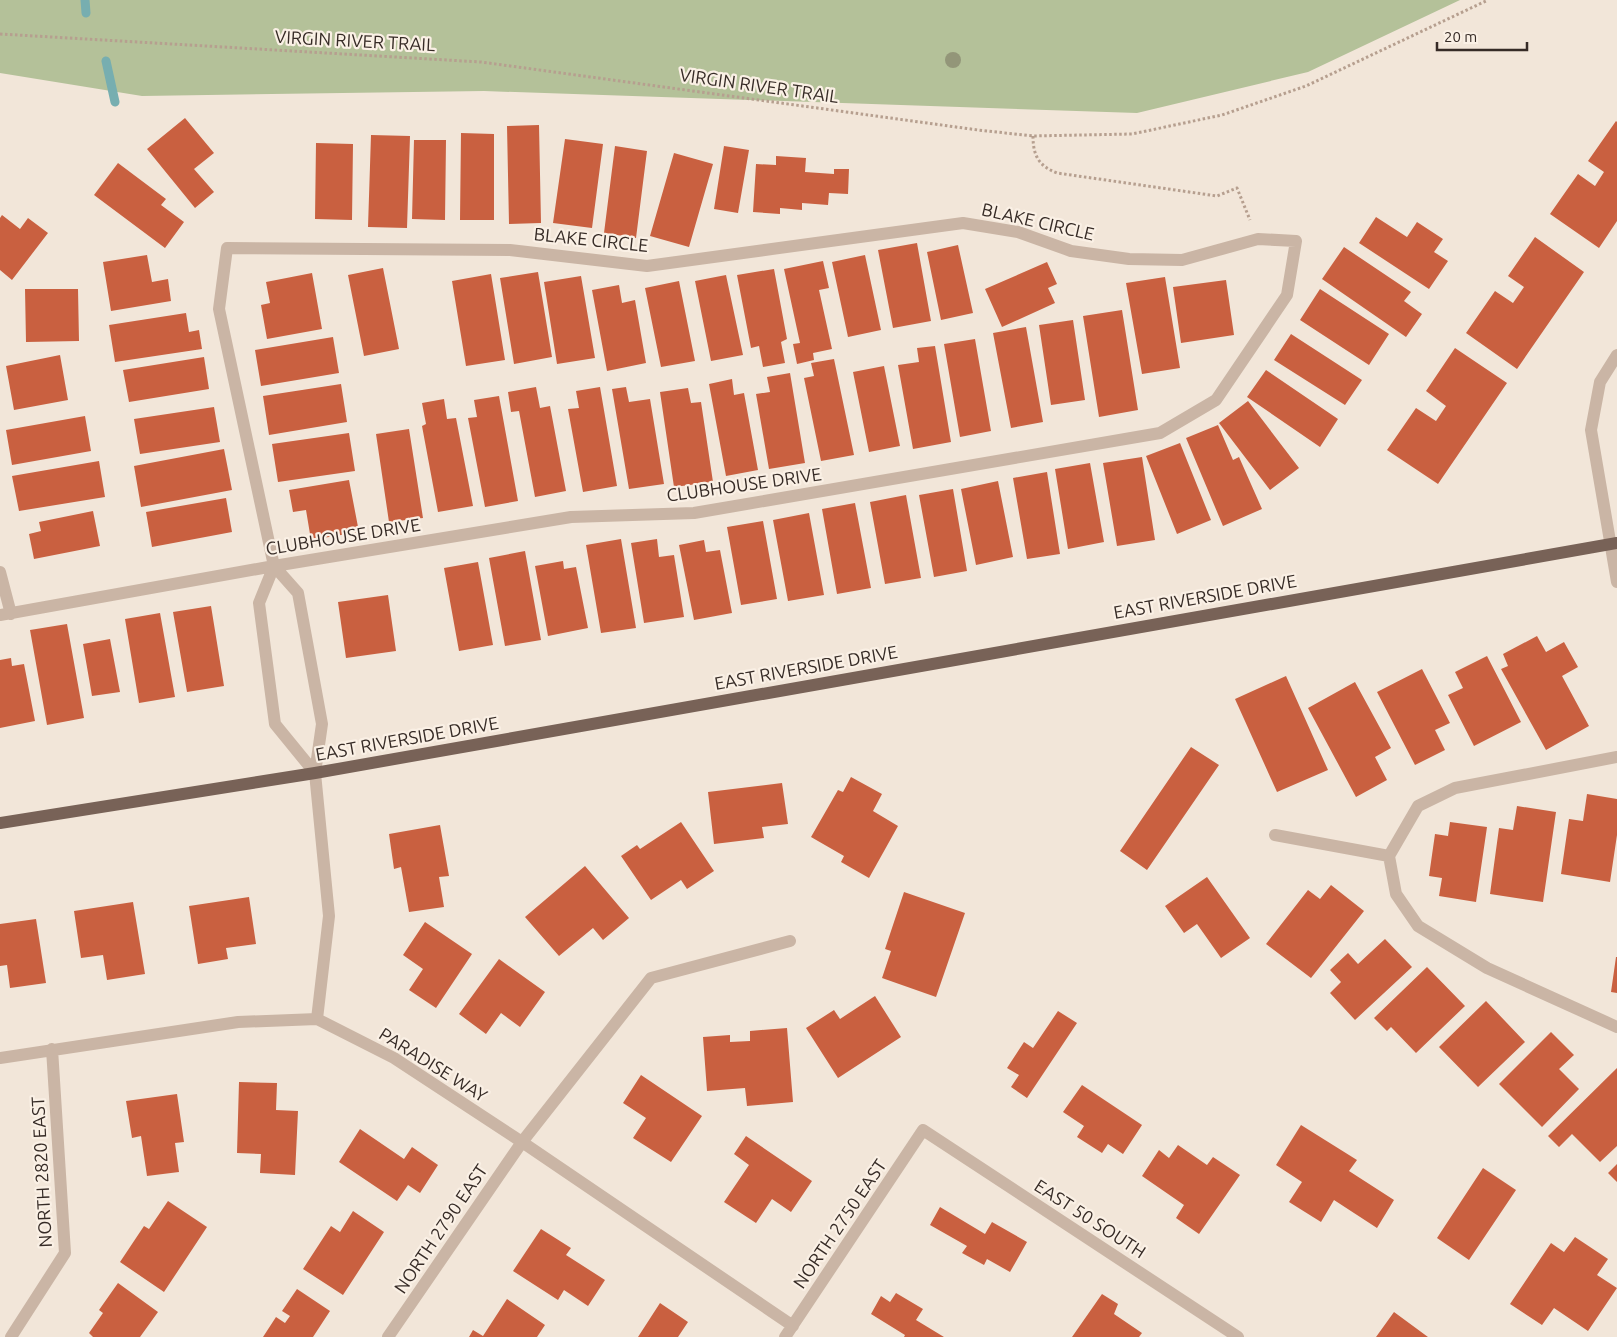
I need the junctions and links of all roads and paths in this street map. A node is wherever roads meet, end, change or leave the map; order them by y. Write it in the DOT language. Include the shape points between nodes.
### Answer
graph roads {
  1 [pos="1488,0"];
  2 [pos="0,34"];
  3 [pos="1033,136"];
  4 [pos="1258,239"];
  5 [pos="1296,242"];
  6 [pos="1617,355"];
  7 [pos="1613,543"];
  8 [pos="274,566"];
  9 [pos="0,572"];
  10 [pos="1617,582"];
  11 [pos="6,615"];
  12 [pos="1617,757"];
  13 [pos="315,773"];
  14 [pos="0,823"];
  15 [pos="1274,835"];
  16 [pos="1389,856"];
  17 [pos="790,941"];
  18 [pos="317,1019"];
  19 [pos="1617,1027"];
  20 [pos="52,1049"];
  21 [pos="0,1058"];
  22 [pos="923,1130"];
  23 [pos="522,1142"];
  24 [pos="793,1326"];
  25 [pos="10,1337"];
  26 [pos="388,1337"];
  27 [pos="785,1337"];
  28 [pos="1238,1337"];
  1 -- 3 [label="path, VIRGIN RIVER TRAIL" via="1306,86 1222,115 1132,134"];
  2 -- 3 [label="path, VIRGIN RIVER TRAIL" via="481,62"];
  3 -- 4 [label="path" via="1038,159 1046,169 1057,174 1217,196 1237,188"];
  4 -- 5 [label="street, BLAKE CIRCLE"];
  4 -- 8 [label="street, BLAKE CIRCLE" via="1182,260 1129,259 1071,251 1018,232 962,223 647,266 510,250 227,248 219,309"];
  5 -- 8 [label="street, CLUBHOUSE DRIVE" via="1287,295 1216,400 1160,433 694,513 571,518"];
  6 -- 7 [label="street" via="1600,382 1591,430"];
  7 -- 10 [label="street"];
  7 -- 13 [label="main road, EAST RIVERSIDE DRIVE"];
  8 -- 11 [label="street, CLUBHOUSE DRIVE"];
  8 -- 13 [label="street" via="298,593 322,724"];
  8 -- 13 [label="street" via="259,603 275,724"];
  9 -- 11 [label="street"];
  12 -- 16 [label="street" via="1455,788 1418,806"];
  13 -- 14 [label="main road, EAST RIVERSIDE DRIVE"];
  13 -- 18 [label="street" via="328,916"];
  15 -- 16 [label="street"];
  16 -- 19 [label="street" via="1396,894 1418,926 1487,968"];
  17 -- 23 [label="street, NORTH 2790 EAST" via="650,978"];
  18 -- 20 [label="street, PARADISE WAY" via="238,1022"];
  18 -- 23 [label="street, PARADISE WAY" via="394,1058"];
  20 -- 21 [label="street, PARADISE WAY"];
  20 -- 25 [label="street, NORTH 2820 EAST" via="66,1253"];
  22 -- 24 [label="street, NORTH 2750 EAST"];
  22 -- 28 [label="street, EAST 50 SOUTH"];
  23 -- 24 [label="street, PARADISE WAY"];
  23 -- 26 [label="street, NORTH 2790 EAST"];
  24 -- 27 [label="street, NORTH 2750 EAST"];
}
